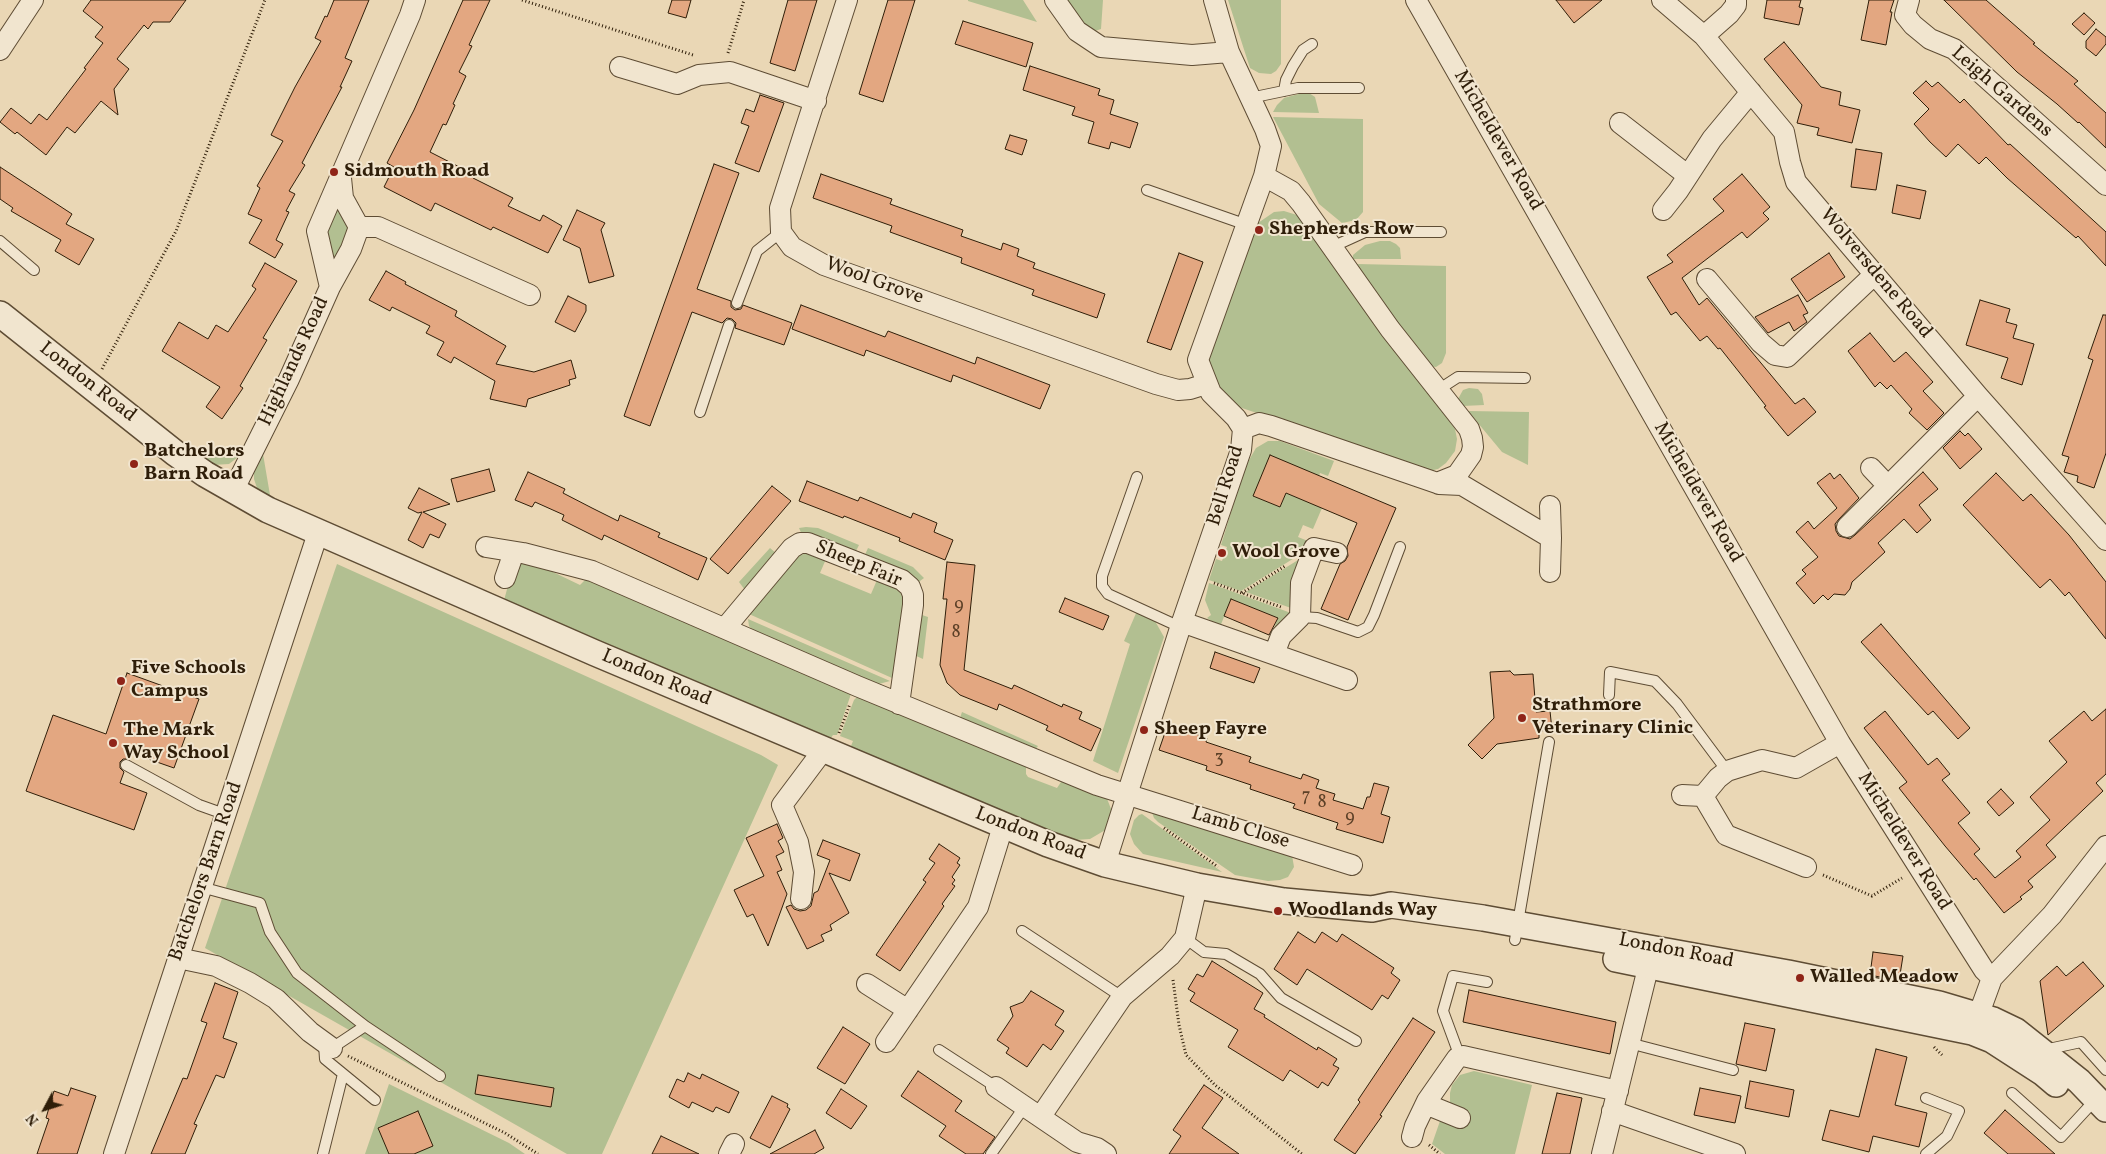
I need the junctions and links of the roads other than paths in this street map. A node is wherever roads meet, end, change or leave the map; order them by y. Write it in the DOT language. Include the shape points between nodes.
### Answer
graph roads {
  1 [pos="33,0"];
  2 [pos="414,0"];
  3 [pos="847,0"];
  4 [pos="1055,0"];
  5 [pos="1214,0"];
  6 [pos="1416,0"];
  7 [pos="1662,0"];
  8 [pos="1736,0"];
  9 [pos="1909,0"];
  10 [pos="1704,36"];
  11 [pos="1312,44"];
  12 [pos="0,50"];
  13 [pos="1229,52"];
  14 [pos="620,66"];
  15 [pos="1359,88"];
  16 [pos="1284,91"];
  17 [pos="1751,92"];
  18 [pos="1250,98"];
  19 [pos="816,101"];
  20 [pos="1620,123"];
  21 [pos="1687,175"];
  22 [pos="1264,176"];
  23 [pos="341,178"];
  24 [pos="2106,185"];
  25 [pos="1147,190"];
  26 [pos="1663,210"];
  27 [pos="358,226"];
  28 [pos="1247,226"];
  29 [pos="781,232"];
  30 [pos="1441,232"];
  31 [pos="0,241"];
  32 [pos="1332,247"];
  33 [pos="34,270"];
  34 [pos="1875,274"];
  35 [pos="1707,279"];
  36 [pos="330,287"];
  37 [pos="530,295"];
  38 [pos="737,303"];
  39 [pos="0,314"];
  40 [pos="729,326"];
  41 [pos="1525,378"];
  42 [pos="1206,384"];
  43 [pos="1438,390"];
  44 [pos="1978,396"];
  45 [pos="700,412"];
  46 [pos="1243,429"];
  47 [pos="1871,468"];
  48 [pos="1138,477"];
  49 [pos="1437,484"];
  50 [pos="1888,486"];
  51 [pos="233,491"];
  52 [pos="1550,506"];
  53 [pos="1847,527"];
  54 [pos="318,533"];
  55 [pos="1550,538"];
  56 [pos="2106,540"];
  57 [pos="486,547"];
  58 [pos="1400,547"];
  59 [pos="514,552"];
  60 [pos="1337,553"];
  61 [pos="1550,572"];
  62 [pos="505,578"];
  63 [pos="1300,616"];
  64 [pos="1181,624"];
  65 [pos="725,628"];
  66 [pos="1274,654"];
  67 [pos="1347,680"];
  68 [pos="1609,695"];
  69 [pos="899,704"];
  70 [pos="1549,742"];
  71 [pos="1840,743"];
  72 [pos="828,750"];
  73 [pos="126,764"];
  74 [pos="1727,771"];
  75 [pos="1126,793"];
  76 [pos="1682,795"];
  77 [pos="1703,796"];
  78 [pos="227,815"];
  79 [pos="1003,826"];
  80 [pos="2105,849"];
  81 [pos="1106,864"];
  82 [pos="1352,865"];
  83 [pos="1806,867"];
  84 [pos="1196,886"];
  85 [pos="201,887"];
  86 [pos="801,899"];
  87 [pos="1022,931"];
  88 [pos="1516,932"];
  89 [pos="1185,938"];
  90 [pos="1651,956"];
  91 [pos="178,958"];
  92 [pos="1992,978"];
  93 [pos="1487,982"];
  94 [pos="867,984"];
  95 [pos="1122,997"];
  96 [pos="908,1010"];
  97 [pos="1975,1024"];
  98 [pos="365,1026"];
  99 [pos="1356,1041"];
  100 [pos="886,1042"];
  101 [pos="1629,1042"];
  102 [pos="328,1046"];
  103 [pos="939,1050"];
  104 [pos="2041,1050"];
  105 [pos="1460,1056"];
  106 [pos="1733,1070"];
  107 [pos="2106,1070"];
  108 [pos="343,1074"];
  109 [pos="440,1076"];
  110 [pos="996,1087"];
  111 [pos="1618,1091"];
  112 [pos="2012,1093"];
  113 [pos="1926,1098"];
  114 [pos="375,1100"];
  115 [pos="1427,1101"];
  116 [pos="2096,1106"];
  117 [pos="1033,1111"];
  118 [pos="1612,1111"];
  119 [pos="1460,1118"];
  120 [pos="2106,1126"];
  121 [pos="1412,1137"];
  122 [pos="114,1154"];
  123 [pos="323,1154"];
  124 [pos="991,1154"];
  125 [pos="1106,1154"];
  126 [pos="1602,1154"];
  127 [pos="1735,1154"];
  128 [pos="1926,1154"];
  1 -- 12 [label="street"];
  2 -- 23 [label="street, Highlands Road"];
  3 -- 19 [label="street"];
  4 -- 13 [label="street" via="1077,31 1101,47 1192,55"];
  5 -- 13 [label="street"];
  6 -- 71 [label="street, Micheldever Road"];
  7 -- 10 [label="street, Wolversdene Road"];
  8 -- 10 [label="street" via="1729,14"];
  9 -- 24 [label="street, Leigh Gardens" via="1905,15 1913,25 1930,39 1954,49"];
  10 -- 17 [label="street, Wolversdene Road"];
  11 -- 16 [label="lane" via="1293,66"];
  13 -- 18 [label="street"];
  14 -- 19 [label="street" via="677,84 699,75 730,72"];
  15 -- 16 [label="lane"];
  16 -- 18 [label="lane"];
  17 -- 21 [label="street"];
  17 -- 34 [label="street, Wolversdene Road" via="1784,132 1796,182"];
  18 -- 22 [label="street" via="1271,146"];
  19 -- 29 [label="street" via="780,208"];
  20 -- 21 [label="street"];
  21 -- 26 [label="street"];
  22 -- 28 [label="street, Bell Road"];
  22 -- 32 [label="street" via="1291,191"];
  23 -- 27 [label="street" via="343,198"];
  23 -- 36 [label="street, Highlands Road" via="317,231"];
  25 -- 28 [label="lane"];
  27 -- 36 [label="street, Highlands Road" via="351,249"];
  27 -- 37 [label="street" via="378,227"];
  28 -- 42 [label="street, Bell Road" via="1198,360"];
  29 -- 38 [label="lane" via="757,251"];
  29 -- 42 [label="street, Wool Grove" via="792,247 824,265 1156,384 1178,390"];
  30 -- 32 [label="lane" via="1365,232"];
  31 -- 33 [label="lane"];
  32 -- 43 [label="street"];
  34 -- 35 [label="street" via="1787,357 1775,355 1761,343"];
  34 -- 44 [label="street, Wolversdene Road"];
  36 -- 51 [label="street, Highlands Road"];
  39 -- 51 [label="street, London Road" via="175,454"];
  40 -- 45 [label="lane"];
  41 -- 43 [label="lane" via="1458,377"];
  42 -- 46 [label="street, Bell Road"];
  43 -- 49 [label="street" via="1469,429 1473,448 1457,475"];
  44 -- 50 [label="street"];
  44 -- 56 [label="street, Wolversdene Road"];
  46 -- 49 [label="street" via="1259,424 1271,426"];
  46 -- 64 [label="street, Bell Road" via="1242,450"];
  47 -- 50 [label="street"];
  48 -- 64 [label="lane" via="1102,576 1102,586 1108,594"];
  49 -- 55 [label="street" via="1462,485"];
  50 -- 53 [label="street"];
  51 -- 54 [label="street, London Road"];
  52 -- 55 [label="street"];
  54 -- 72 [label="street, London Road"];
  54 -- 78 [label="street, Batchelors Barn Road"];
  55 -- 61 [label="street"];
  57 -- 59 [label="street"];
  58 -- 63 [label="lane" via="1368,627 1358,632 1317,618"];
  59 -- 62 [label="street"];
  59 -- 65 [label="street" via="592,571"];
  60 -- 63 [label="street" via="1314,548 1301,584"];
  63 -- 66 [label="street" via="1281,636"];
  64 -- 66 [label="street"];
  64 -- 75 [label="street, Bell Road"];
  65 -- 69 [label="street"];
  65 -- 69 [label="street, Sheep Fair" via="792,548 800,543 808,543 902,580 910,587 913,605"];
  66 -- 67 [label="street"];
  68 -- 74 [label="lane" via="1610,672 1655,681 1677,704"];
  69 -- 75 [label="street" via="1097,785"];
  70 -- 88 [label="lane"];
  71 -- 74 [label="street" via="1796,768 1762,760"];
  71 -- 92 [label="street, Micheldever Road"];
  72 -- 79 [label="street, London Road"];
  72 -- 86 [label="street" via="782,804 798,842 804,872"];
  73 -- 78 [label="lane" via="199,805"];
  74 -- 77 [label="street"];
  75 -- 81 [label="street, Bell Road"];
  75 -- 82 [label="street, Lamb Close"];
  76 -- 77 [label="street"];
  77 -- 83 [label="street" via="1726,835"];
  78 -- 85 [label="street, Batchelors Barn Road"];
  79 -- 81 [label="street, London Road"];
  79 -- 96 [label="street" via="978,907"];
  80 -- 92 [label="street" via="2052,915"];
  81 -- 84 [label="street, London Road"];
  84 -- 88 [label="street, London Road" via="1372,909 1391,905"];
  84 -- 89 [label="street"];
  85 -- 91 [label="street, Batchelors Barn Road"];
  85 -- 98 [label="lane" via="260,903 270,932 297,973"];
  87 -- 95 [label="lane"];
  88 -- 90 [label="street, London Road"];
  89 -- 95 [label="street" via="1170,956"];
  89 -- 99 [label="lane" via="1204,952 1226,954 1260,974 1281,998"];
  90 -- 97 [label="street, London Road"];
  90 -- 101 [label="street"];
  91 -- 102 [label="street" via="216,966 250,983 276,999"];
  91 -- 122 [label="street, Batchelors Barn Road"];
  92 -- 97 [label="street"];
  93 -- 105 [label="lane" via="1453,976 1443,1011"];
  94 -- 96 [label="street"];
  95 -- 117 [label="street"];
  96 -- 100 [label="street"];
  97 -- 104 [label="street" via="2016,1031"];
  97 -- 116 [label="street" via="1992,1040"];
  98 -- 102 [label="lane"];
  98 -- 109 [label="lane"];
  101 -- 106 [label="lane"];
  101 -- 111 [label="street"];
  102 -- 108 [label="lane" via="325,1059"];
  103 -- 110 [label="lane"];
  104 -- 107 [label="lane" via="2081,1042"];
  104 -- 116 [label="street"];
  105 -- 111 [label="street"];
  105 -- 115 [label="street"];
  108 -- 114 [label="lane"];
  108 -- 123 [label="lane"];
  110 -- 117 [label="street"];
  111 -- 118 [label="street"];
  112 -- 116 [label="lane" via="2061,1137"];
  113 -- 128 [label="lane" via="1959,1112 1947,1136"];
  115 -- 119 [label="street" via="1433,1107"];
  115 -- 121 [label="street"];
  116 -- 120 [label="street"];
  117 -- 124 [label="lane"];
  117 -- 125 [label="street" via="1077,1142"];
  118 -- 126 [label="street"];
  118 -- 127 [label="street"];
}
